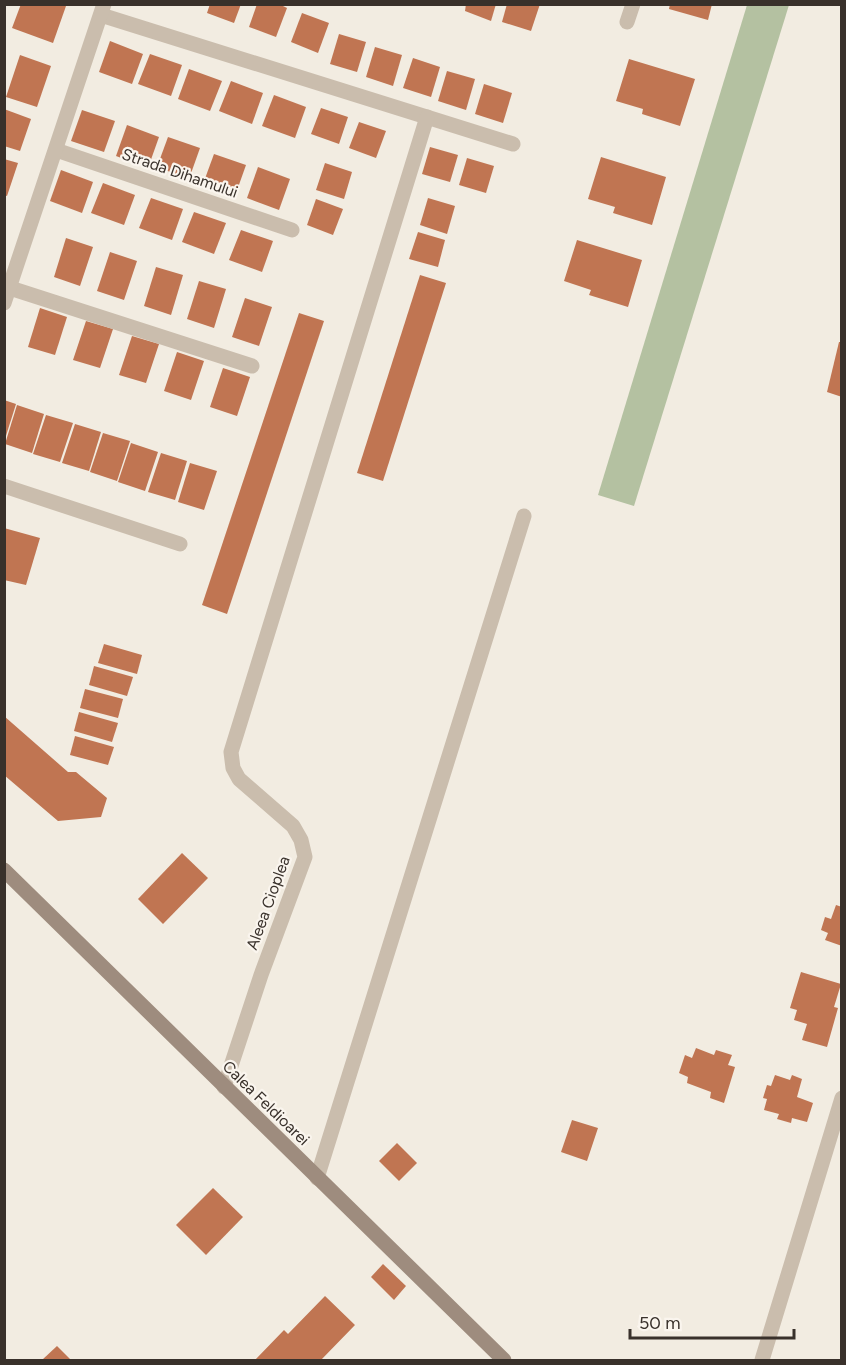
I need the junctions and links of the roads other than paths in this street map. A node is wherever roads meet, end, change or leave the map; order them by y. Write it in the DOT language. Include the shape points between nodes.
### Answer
graph roads {
  1 [pos="633,4"];
  2 [pos="103,10"];
  3 [pos="627,22"];
  4 [pos="428,117"];
  5 [pos="513,144"];
  6 [pos="56,150"];
  7 [pos="292,230"];
  8 [pos="7,296"];
  9 [pos="252,366"];
  10 [pos="4,486"];
  11 [pos="525,516"];
  12 [pos="180,543"];
  13 [pos="4,870"];
  14 [pos="224,1087"];
  15 [pos="842,1098"];
  16 [pos="317,1178"];
  17 [pos="504,1360"];
  18 [pos="762,1360"];
  1 -- 3 [label="street"];
  2 -- 4 [label="street"];
  2 -- 6 [label="street"];
  4 -- 5 [label="street"];
  4 -- 14 [label="street, Aleea Cioplea" via="231,752 238,779 293,826 305,857"];
  6 -- 7 [label="street, Strada Dihamului"];
  6 -- 8 [label="street"];
  8 -- 9 [label="street"];
  10 -- 12 [label="street"];
  11 -- 16 [label="street"];
  13 -- 14 [label="main road, Calea Feldioarei"];
  14 -- 16 [label="main road, Calea Feldioarei"];
  15 -- 18 [label="street"];
  16 -- 17 [label="main road, Calea Feldioarei"];
}
